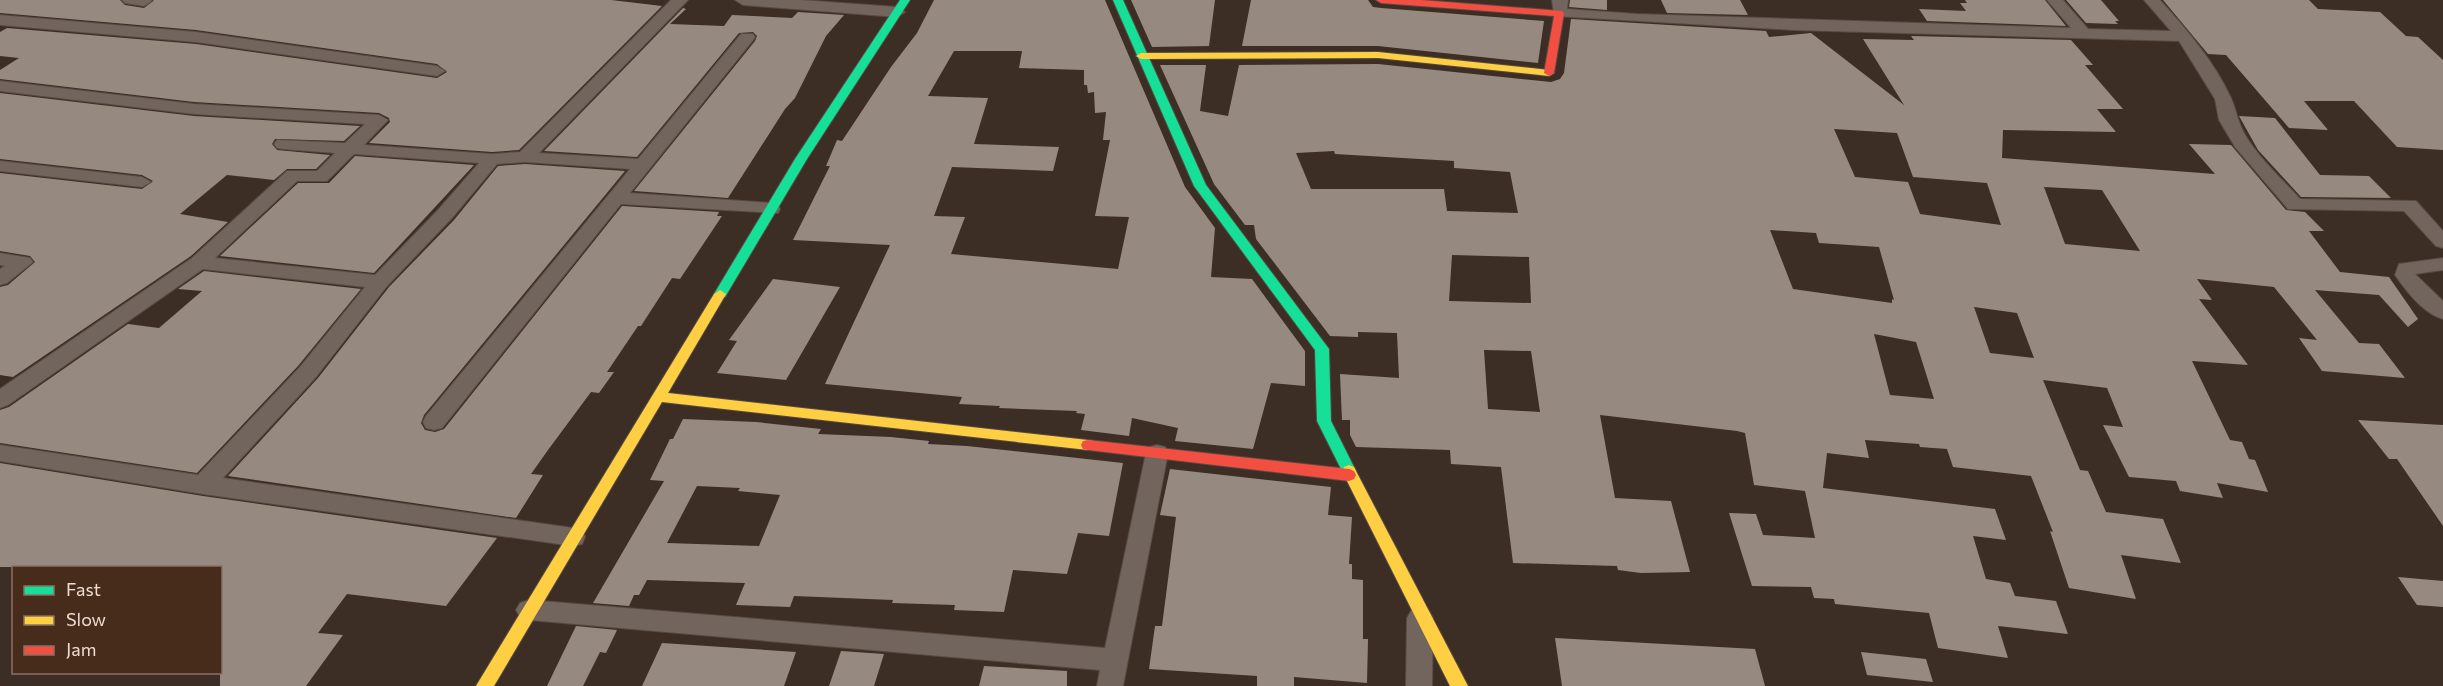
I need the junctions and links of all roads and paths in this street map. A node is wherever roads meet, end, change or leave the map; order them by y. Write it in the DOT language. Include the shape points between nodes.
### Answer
graph roads {
  1 [pos="680,0"];
  2 [pos="743,0"];
  3 [pos="1118,0"];
  4 [pos="1381,0"];
  5 [pos="1617,0"];
  6 [pos="2055,0"];
  7 [pos="2152,0"];
  8 [pos="901,6"];
  9 [pos="1559,6"];
  10 [pos="1618,17"];
  11 [pos="0,20"];
  12 [pos="2083,32"];
  13 [pos="2184,36"];
  14 [pos="747,37"];
  15 [pos="1141,56"];
  16 [pos="437,71"];
  17 [pos="0,86"];
  18 [pos="284,144"];
  19 [pos="352,148"];
  20 [pos="525,157"];
  21 [pos="492,159"];
  22 [pos="643,165"];
  23 [pos="0,166"];
  24 [pos="142,182"];
  25 [pos="616,198"];
  26 [pos="771,209"];
  27 [pos="2443,242"];
  28 [pos="0,259"];
  29 [pos="199,262"];
  30 [pos="2443,264"];
  31 [pos="0,279"];
  32 [pos="380,282"];
  33 [pos="2443,312"];
  34 [pos="658,397"];
  35 [pos="0,400"];
  36 [pos="434,422"];
  37 [pos="1157,453"];
  38 [pos="6,459"];
  39 [pos="1349,475"];
  40 [pos="203,485"];
  41 [pos="573,537"];
  42 [pos="529,610"];
  43 [pos="1420,612"];
  44 [pos="1115,660"];
  45 [pos="485,686"];
  46 [pos="1110,686"];
  47 [pos="1419,686"];
  48 [pos="1459,686"];
  1 -- 20 [label="street"];
  2 -- 8 [label="street"];
  3 -- 15 [label="main road"];
  4 -- 9 [label="main road"];
  5 -- 10 [label="street"];
  6 -- 12 [label="street"];
  7 -- 13 [label="street"];
  8 -- 26 [label="main road"];
  9 -- 10 [label="street"];
  9 -- 15 [label="main road" via="1550,73 1378,55"];
  10 -- 12 [label="street"];
  11 -- 16 [label="street" via="196,37"];
  12 -- 13 [label="street"];
  13 -- 27 [label="street" via="2223,99 2228,120 2244,147 2295,205 2409,205"];
  14 -- 22 [label="street"];
  15 -- 39 [label="main road" via="1200,186 1322,349 1324,421"];
  17 -- 19 [label="street" via="194,109 379,120"];
  18 -- 19 [label="street"];
  19 -- 21 [label="street"];
  19 -- 29 [label="street" via="321,177 293,175"];
  20 -- 21 [label="street"];
  20 -- 22 [label="street"];
  21 -- 32 [label="street"];
  22 -- 25 [label="street"];
  23 -- 24 [label="street"];
  25 -- 26 [label="street"];
  25 -- 36 [label="street"];
  26 -- 34 [label="main road"];
  28 -- 31 [label="street" via="23,262"];
  29 -- 32 [label="street"];
  29 -- 35 [label="street"];
  30 -- 33 [label="street" via="2406,268 2405,275"];
  32 -- 40 [label="street" via="308,372"];
  34 -- 37 [label="main road"];
  34 -- 41 [label="main road"];
  37 -- 39 [label="main road"];
  37 -- 44 [label="street"];
  38 -- 40 [label="street"];
  39 -- 43 [label="main road"];
  40 -- 41 [label="street"];
  41 -- 42 [label="main road"];
  42 -- 44 [label="street"];
  42 -- 45 [label="main road"];
  43 -- 47 [label="street"];
  43 -- 48 [label="main road"];
  44 -- 46 [label="street"];
}
